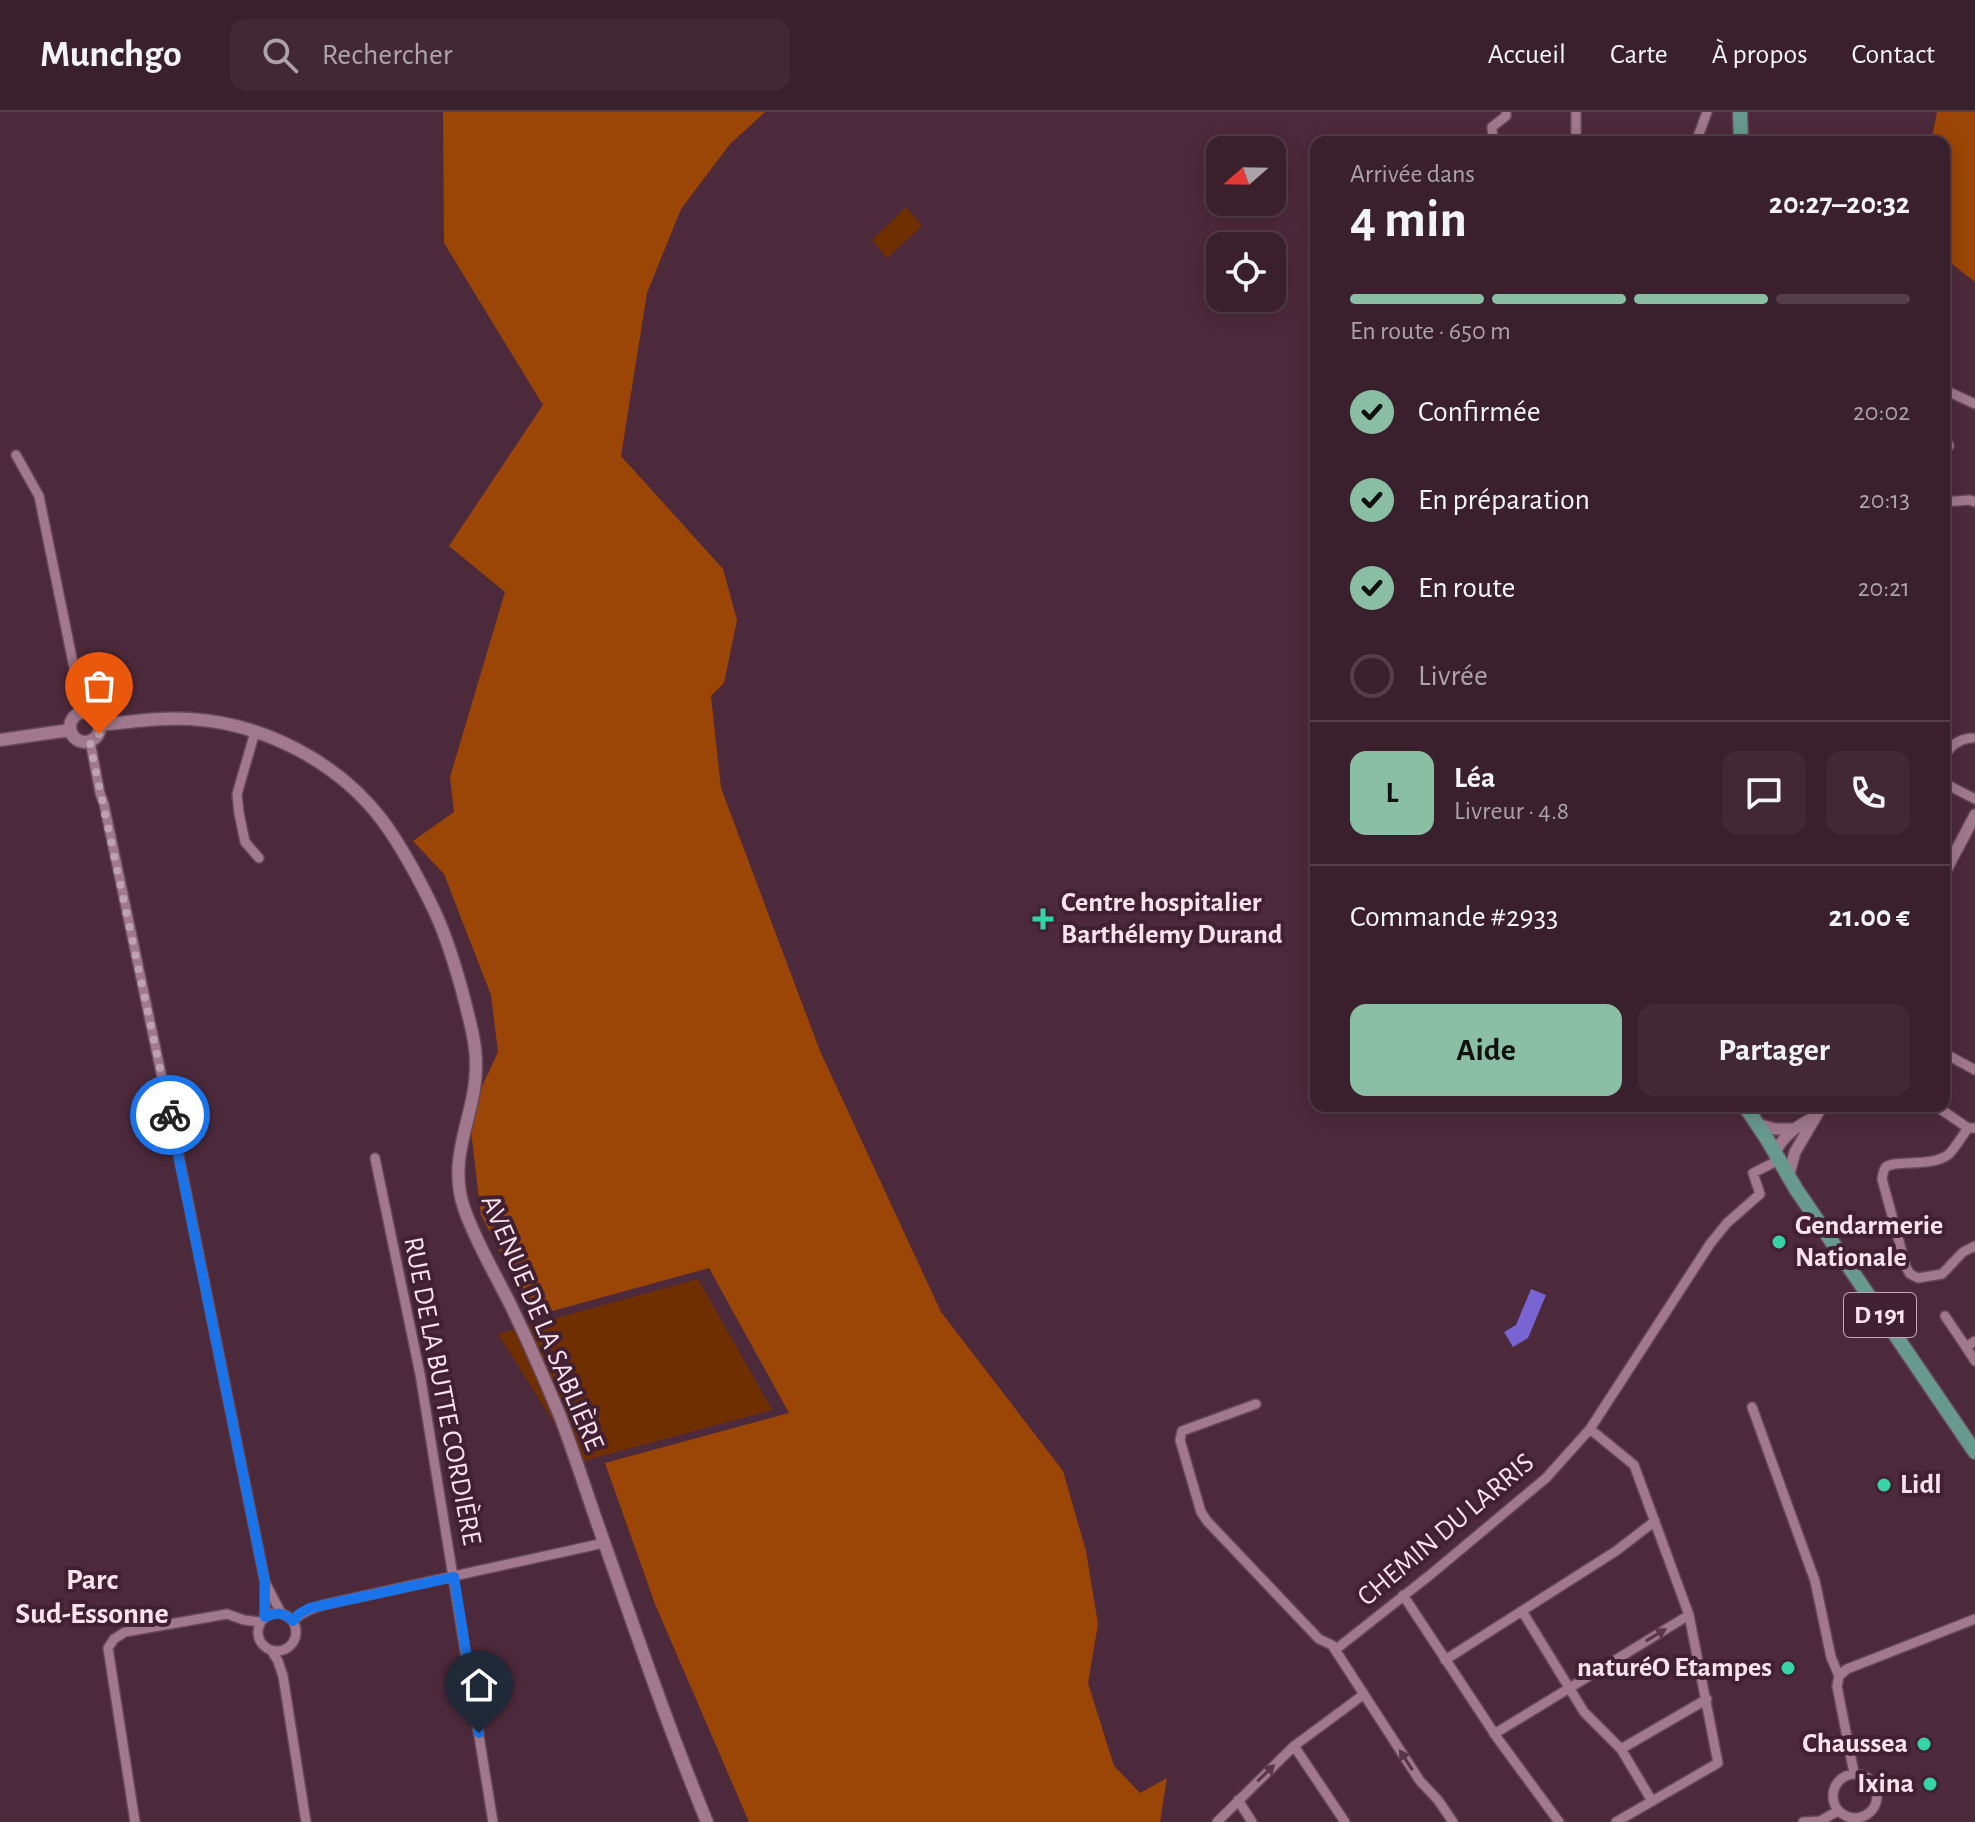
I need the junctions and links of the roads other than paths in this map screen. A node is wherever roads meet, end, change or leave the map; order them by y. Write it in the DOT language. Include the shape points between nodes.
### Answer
graph roads {
  1 [pos="1506,112"];
  2 [pos="1576,112"];
  3 [pos="1707,112"];
  4 [pos="1740,112"];
  5 [pos="1493,136"];
  6 [pos="1576,136"];
  7 [pos="1698,136"];
  8 [pos="1741,136"];
  9 [pos="1950,392"];
  10 [pos="1975,404"];
  11 [pos="16,455"];
  12 [pos="1950,502"];
  13 [pos="1975,502"];
  14 [pos="83,712"];
  15 [pos="100,725"];
  16 [pos="70,730"];
  17 [pos="255,732"];
  18 [pos="1972,738"];
  19 [pos="0,740"];
  20 [pos="90,741"];
  21 [pos="1950,748"];
  22 [pos="1950,786"];
  23 [pos="1975,799"];
  24 [pos="1975,815"];
  25 [pos="259,858"];
  26 [pos="1950,863"];
  27 [pos="1950,1056"];
  28 [pos="1975,1070"];
  29 [pos="1749,1112"];
  30 [pos="1818,1112"];
  31 [pos="1818,1112"];
  32 [pos="1946,1112"];
  33 [pos="1757,1124"];
  34 [pos="1971,1128"];
  35 [pos="1793,1129"];
  36 [pos="1795,1152"];
  37 [pos="1777,1156"];
  38 [pos="375,1158"];
  39 [pos="1788,1177"];
  40 [pos="1975,1246"];
  41 [pos="1945,1316"];
  42 [pos="1970,1344"];
  43 [pos="1975,1361"];
  44 [pos="1256,1404"];
  45 [pos="1752,1407"];
  46 [pos="1590,1429"];
  47 [pos="1975,1452"];
  48 [pos="1655,1521"];
  49 [pos="604,1543"];
  50 [pos="454,1577"];
  51 [pos="265,1582"];
  52 [pos="1403,1595"];
  53 [pos="1522,1611"];
  54 [pos="281,1613"];
  55 [pos="1689,1615"];
  56 [pos="1975,1619"];
  57 [pos="244,1620"];
  58 [pos="263,1620"];
  59 [pos="293,1621"];
  60 [pos="259,1637"];
  61 [pos="288,1648"];
  62 [pos="271,1650"];
  63 [pos="1335,1650"];
  64 [pos="1445,1660"];
  65 [pos="283,1676"];
  66 [pos="1839,1676"];
  67 [pos="1569,1688"];
  68 [pos="1363,1695"];
  69 [pos="1707,1699"];
  70 [pos="1494,1734"];
  71 [pos="1294,1746"];
  72 [pos="1621,1749"];
  73 [pos="1854,1773"];
  74 [pos="1238,1800"];
  75 [pos="1652,1801"];
  76 [pos="1838,1811"];
  77 [pos="135,1822"];
  78 [pos="306,1822"];
  79 [pos="493,1822"];
  80 [pos="707,1822"];
  81 [pos="1217,1822"];
  82 [pos="1252,1822"];
  83 [pos="1345,1822"];
  84 [pos="1453,1822"];
  85 [pos="1559,1822"];
  86 [pos="1616,1822"];
  87 [pos="1803,1822"];
  1 -- 5 [label="street" via="1492,127"];
  2 -- 6 [label="street"];
  3 -- 7 [label="street"];
  4 -- 8 [label="main road"];
  9 -- 10 [label="street"];
  11 -- 14 [label="street" via="39,496"];
  12 -- 13 [label="street"];
  14 -- 15 [label="main road" via="93,714"];
  14 -- 16 [label="main road" via="73,718"];
  15 -- 17 [label="main road, AVENUE DE LA SABLIÈRE" via="192,719"];
  15 -- 20 [label="main road"];
  16 -- 19 [label="main road"];
  16 -- 20 [label="main road" via="81,742"];
  17 -- 25 [label="street" via="237,794 245,842"];
  17 -- 49 [label="main road, AVENUE DE LA SABLIÈRE" via="307,755 362,798 402,849 440,922 468,1012 476,1064 459,1149 462,1201 561,1419"];
  18 -- 21 [label="street"];
  20 -- 51 [label="street"];
  22 -- 23 [label="street"];
  24 -- 26 [label="street"];
  27 -- 28 [label="street"];
  29 -- 33 [label="main road, D 191"];
  30 -- 35 [label="street"];
  31 -- 36 [label="street"];
  32 -- 34 [label="street"];
  33 -- 35 [label="street"];
  33 -- 37 [label="main road, D 191"];
  34 -- 40 [label="street" via="1939,1159 1886,1167 1882,1179 1910,1274 1942,1274"];
  35 -- 37 [label="street" via="1783,1138"];
  36 -- 37 [label="street"];
  36 -- 39 [label="street"];
  37 -- 39 [label="main road, D 191"];
  37 -- 46 [label="street, CHEMIN DU LARRIS" via="1753,1173 1760,1194 1710,1244"];
  38 -- 50 [label="street, RUE DE LA BUTTE CORDIÈRE" via="420,1374"];
  39 -- 47 [label="main road, D 191"];
  41 -- 42 [label="street"];
  42 -- 43 [label="street"];
  44 -- 63 [label="street" via="1182,1431 1180,1440 1201,1512"];
  45 -- 66 [label="street" via="1815,1581"];
  46 -- 48 [label="street" via="1634,1465"];
  46 -- 52 [label="street, CHEMIN DU LARRIS" via="1540,1484"];
  48 -- 53 [label="street"];
  48 -- 55 [label="street"];
  49 -- 50 [label="street"];
  49 -- 80 [label="main road, AVENUE DE LA SABLIÈRE"];
  50 -- 59 [label="street" via="310,1608"];
  50 -- 79 [label="street, RUE DE LA BUTTE CORDIÈRE"];
  51 -- 54 [label="street"];
  51 -- 58 [label="street"];
  52 -- 63 [label="street, CHEMIN DU LARRIS"];
  52 -- 64 [label="street"];
  53 -- 64 [label="street"];
  53 -- 67 [label="street"];
  54 -- 58 [label="street"];
  54 -- 59 [label="street"];
  67 -- 55 [label="street, one-way"];
  55 -- 69 [label="street"];
  56 -- 66 [label="street"];
  57 -- 58 [label="street"];
  57 -- 60 [label="street"];
  57 -- 77 [label="street" via="227,1614 125,1632 108,1648"];
  58 -- 60 [label="street"];
  59 -- 61 [label="street" via="296,1637"];
  60 -- 62 [label="street"];
  61 -- 62 [label="street"];
  61 -- 65 [label="street"];
  62 -- 65 [label="street"];
  63 -- 68 [label="street"];
  64 -- 70 [label="street"];
  65 -- 78 [label="street"];
  66 -- 73 [label="street"];
  67 -- 70 [label="street"];
  67 -- 72 [label="street" via="1584,1712"];
  68 -- 71 [label="street"];
  84 -- 68 [label="street, one-way"];
  69 -- 72 [label="street"];
  69 -- 75 [label="street" via="1718,1763"];
  70 -- 85 [label="street"];
  74 -- 71 [label="street, one-way"];
  71 -- 83 [label="street"];
  72 -- 75 [label="street"];
  73 -- 76 [label="street" via="1840,1778 1833,1790"];
  73 -- 76 [label="street" via="1873,1783 1875,1805 1856,1818"];
  74 -- 81 [label="street"];
  74 -- 82 [label="street"];
  75 -- 86 [label="street"];
  76 -- 87 [label="street" via="1820,1821"];
}
